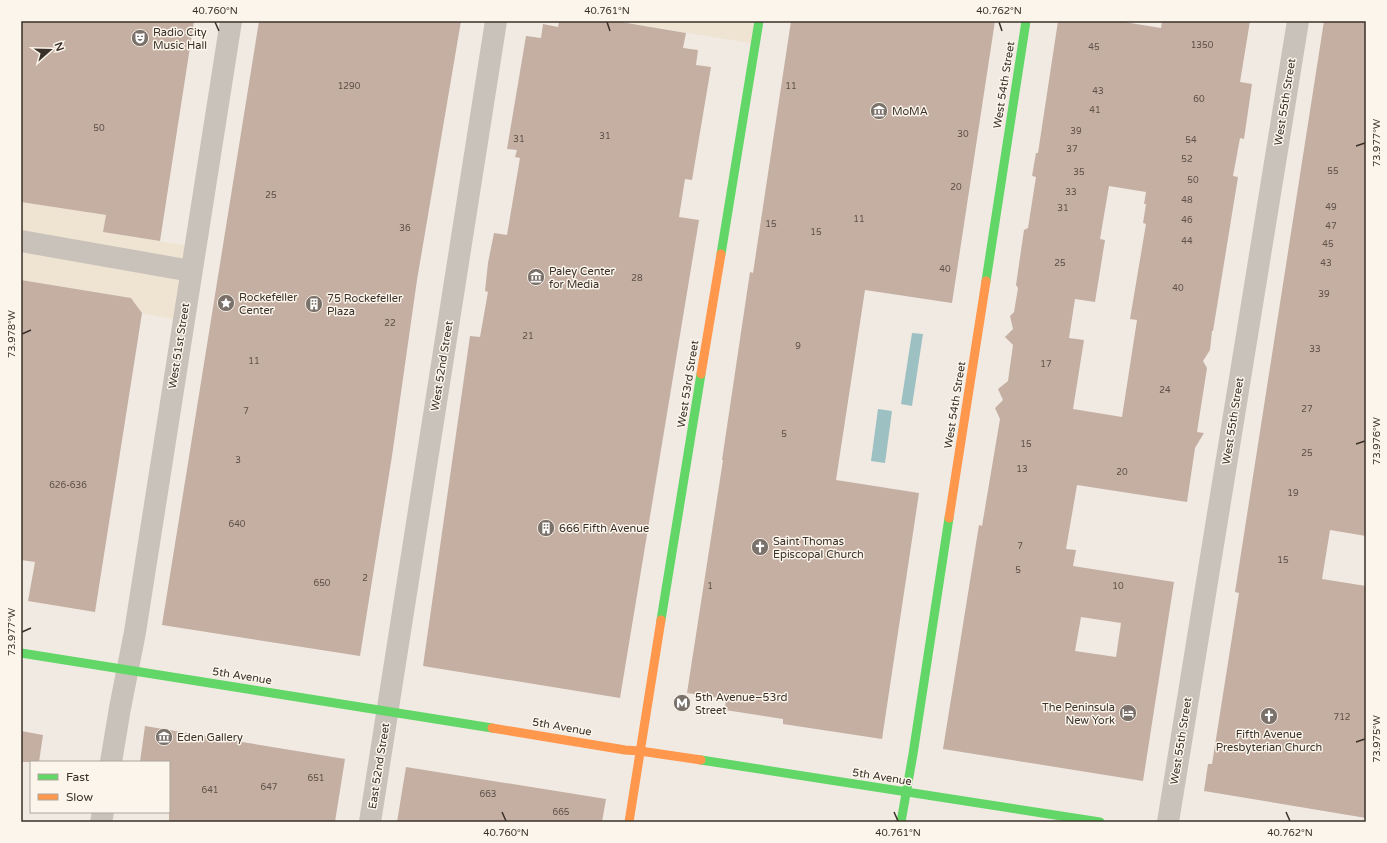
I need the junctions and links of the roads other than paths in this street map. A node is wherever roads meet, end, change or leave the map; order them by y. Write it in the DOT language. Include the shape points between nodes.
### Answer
graph roads {
  1 [pos="231,21"];
  2 [pos="496,21"];
  3 [pos="759,21"];
  4 [pos="1026,21"];
  5 [pos="1298,21"];
  6 [pos="21,241"];
  7 [pos="191,271"];
  8 [pos="21,653"];
  9 [pos="128,670"];
  10 [pos="387,711"];
  11 [pos="640,751"];
  12 [pos="111,761"];
  13 [pos="906,792"];
  14 [pos="370,822"];
  15 [pos="629,822"];
  16 [pos="901,822"];
  17 [pos="1100,822"];
  18 [pos="1168,822"];
  1 -- 7 [label="street, West 51st Street"];
  2 -- 10 [label="street, West 52nd Street"];
  3 -- 11 [label="main road, West 53rd Street"];
  4 -- 13 [label="main road, West 54th Street"];
  5 -- 18 [label="street, West 55th Street"];
  6 -- 7 [label="street"];
  7 -- 9 [label="street, West 51st Street"];
  8 -- 9 [label="main road, 5th Avenue"];
  9 -- 10 [label="main road, 5th Avenue"];
  9 -- 12 [label="street, West 51st Street"];
  10 -- 11 [label="main road, 5th Avenue"];
  10 -- 14 [label="street, East 52nd Street"];
  11 -- 13 [label="main road, 5th Avenue"];
  11 -- 15 [label="main road, West 53rd Street"];
  13 -- 16 [label="main road, West 54th Street"];
  13 -- 17 [label="main road, 5th Avenue"];
}
